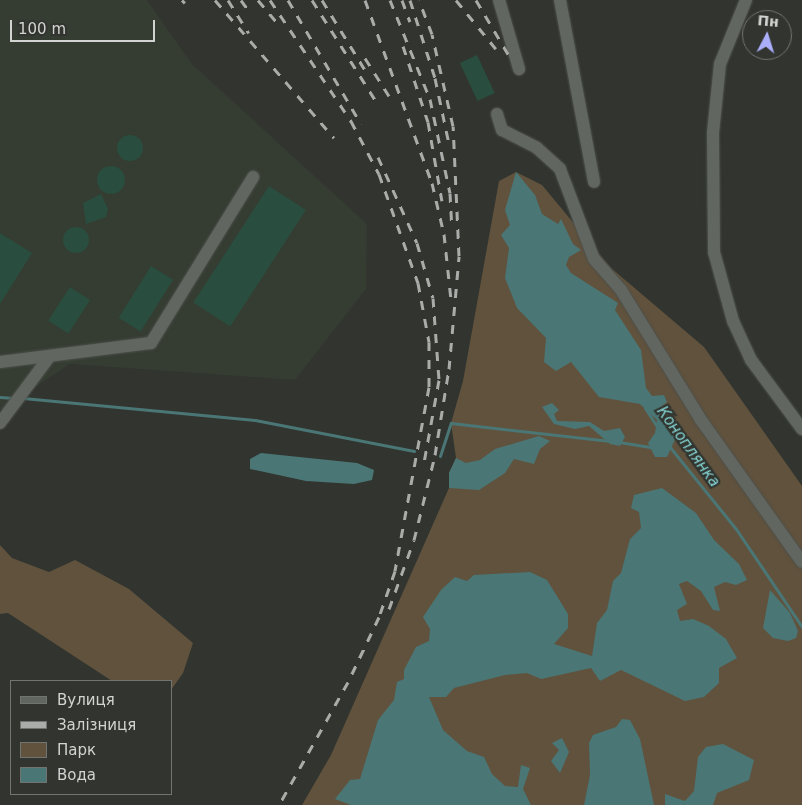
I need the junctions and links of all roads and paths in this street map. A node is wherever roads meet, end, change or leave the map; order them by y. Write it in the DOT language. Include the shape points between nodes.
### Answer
graph roads {
  1 [pos="499,0"];
  2 [pos="560,0"];
  3 [pos="746,0"];
  4 [pos="519,69"];
  5 [pos="497,114"];
  6 [pos="253,177"];
  7 [pos="594,182"];
  8 [pos="50,356"];
  9 [pos="0,362"];
  10 [pos="0,422"];
  11 [pos="802,430"];
  12 [pos="802,562"];
  1 -- 4 [label="street"];
  2 -- 7 [label="street"];
  3 -- 11 [label="street" via="720,64 713,134 714,252 733,321 751,360"];
  5 -- 12 [label="street" via="502,130 537,148 560,169 594,259 621,290 701,420"];
  6 -- 8 [label="street" via="151,343"];
  8 -- 9 [label="street"];
  8 -- 10 [label="street"];
}
